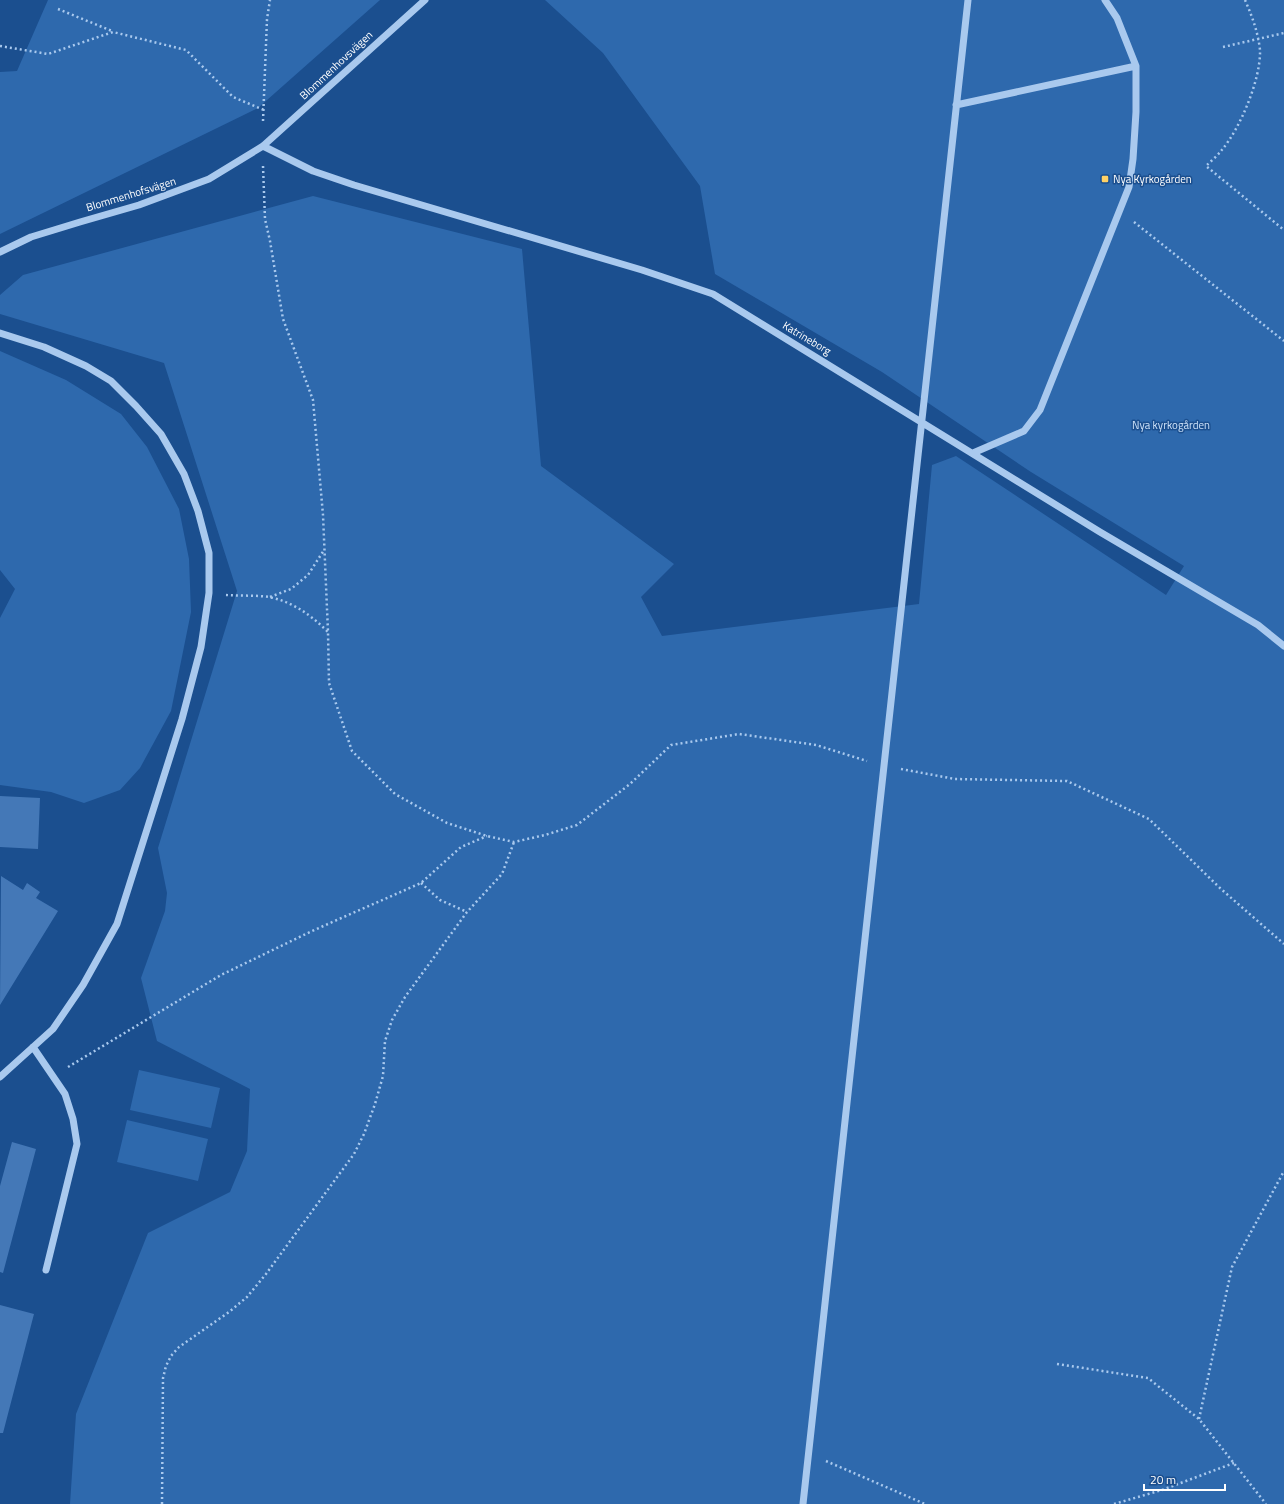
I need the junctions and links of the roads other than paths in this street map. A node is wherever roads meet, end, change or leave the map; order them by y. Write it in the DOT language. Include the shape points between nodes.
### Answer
graph roads {
  1 [pos="424,0"];
  2 [pos="968,0"];
  3 [pos="1105,0"];
  4 [pos="1136,66"];
  5 [pos="956,105"];
  6 [pos="263,146"];
  7 [pos="0,252"];
  8 [pos="0,333"];
  9 [pos="921,421"];
  10 [pos="973,453"];
  11 [pos="1284,646"];
  12 [pos="33,1047"];
  13 [pos="0,1077"];
  14 [pos="46,1270"];
  15 [pos="803,1504"];
  1 -- 6 [label="street, Blommenhovsvägen"];
  2 -- 5 [label="street"];
  3 -- 4 [label="street" via="1117,18"];
  4 -- 5 [label="street"];
  4 -- 10 [label="street" via="1136,112 1129,187 1040,410 1024,431"];
  5 -- 9 [label="street"];
  6 -- 7 [label="street, Blommenhofsvägen" via="196,184 139,205 31,237"];
  6 -- 9 [label="street, Katrineborg" via="313,170 354,185 642,270 713,294"];
  8 -- 12 [label="street" via="44,347 86,366 111,381 121,391 161,434 184,474 198,511 209,553 209,593 201,647 182,719 117,924 83,985 53,1029"];
  9 -- 10 [label="street, Katrineborg"];
  9 -- 15 [label="street"];
  10 -- 11 [label="street, Katrineborg" via="1100,532 1258,625"];
  12 -- 13 [label="street"];
  12 -- 14 [label="street" via="65,1094 77,1144"];
}
